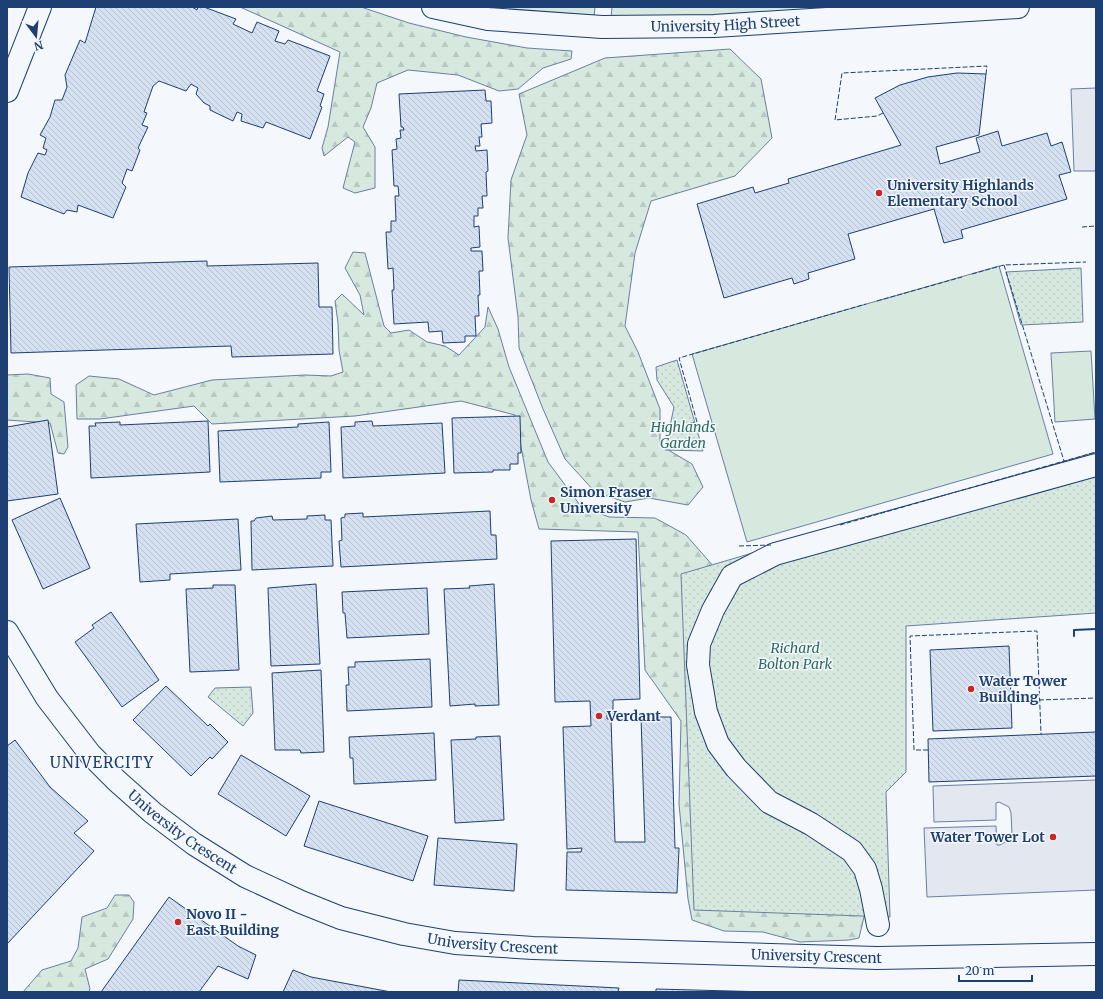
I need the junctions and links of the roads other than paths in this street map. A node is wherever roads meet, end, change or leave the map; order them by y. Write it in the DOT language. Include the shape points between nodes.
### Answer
graph roads {
  1 [pos="40,7"];
  2 [pos="433,7"];
  3 [pos="1018,7"];
  4 [pos="7,91"];
  5 [pos="1096,465"];
  6 [pos="7,632"];
  7 [pos="878,925"];
  8 [pos="1096,954"];
  1 -- 4 [label="street"];
  2 -- 3 [label="street, University High Street" via="488,19 602,27 714,26"];
  5 -- 7 [label="street" via="775,554 732,576 713,610 699,644 698,665 706,712 718,744 736,768 769,802 811,824 852,851 865,869"];
  6 -- 8 [label="street, University Crescent" via="47,698 90,754 153,813 194,844 245,876 341,918 404,934 455,943 533,948 877,958"];
}
